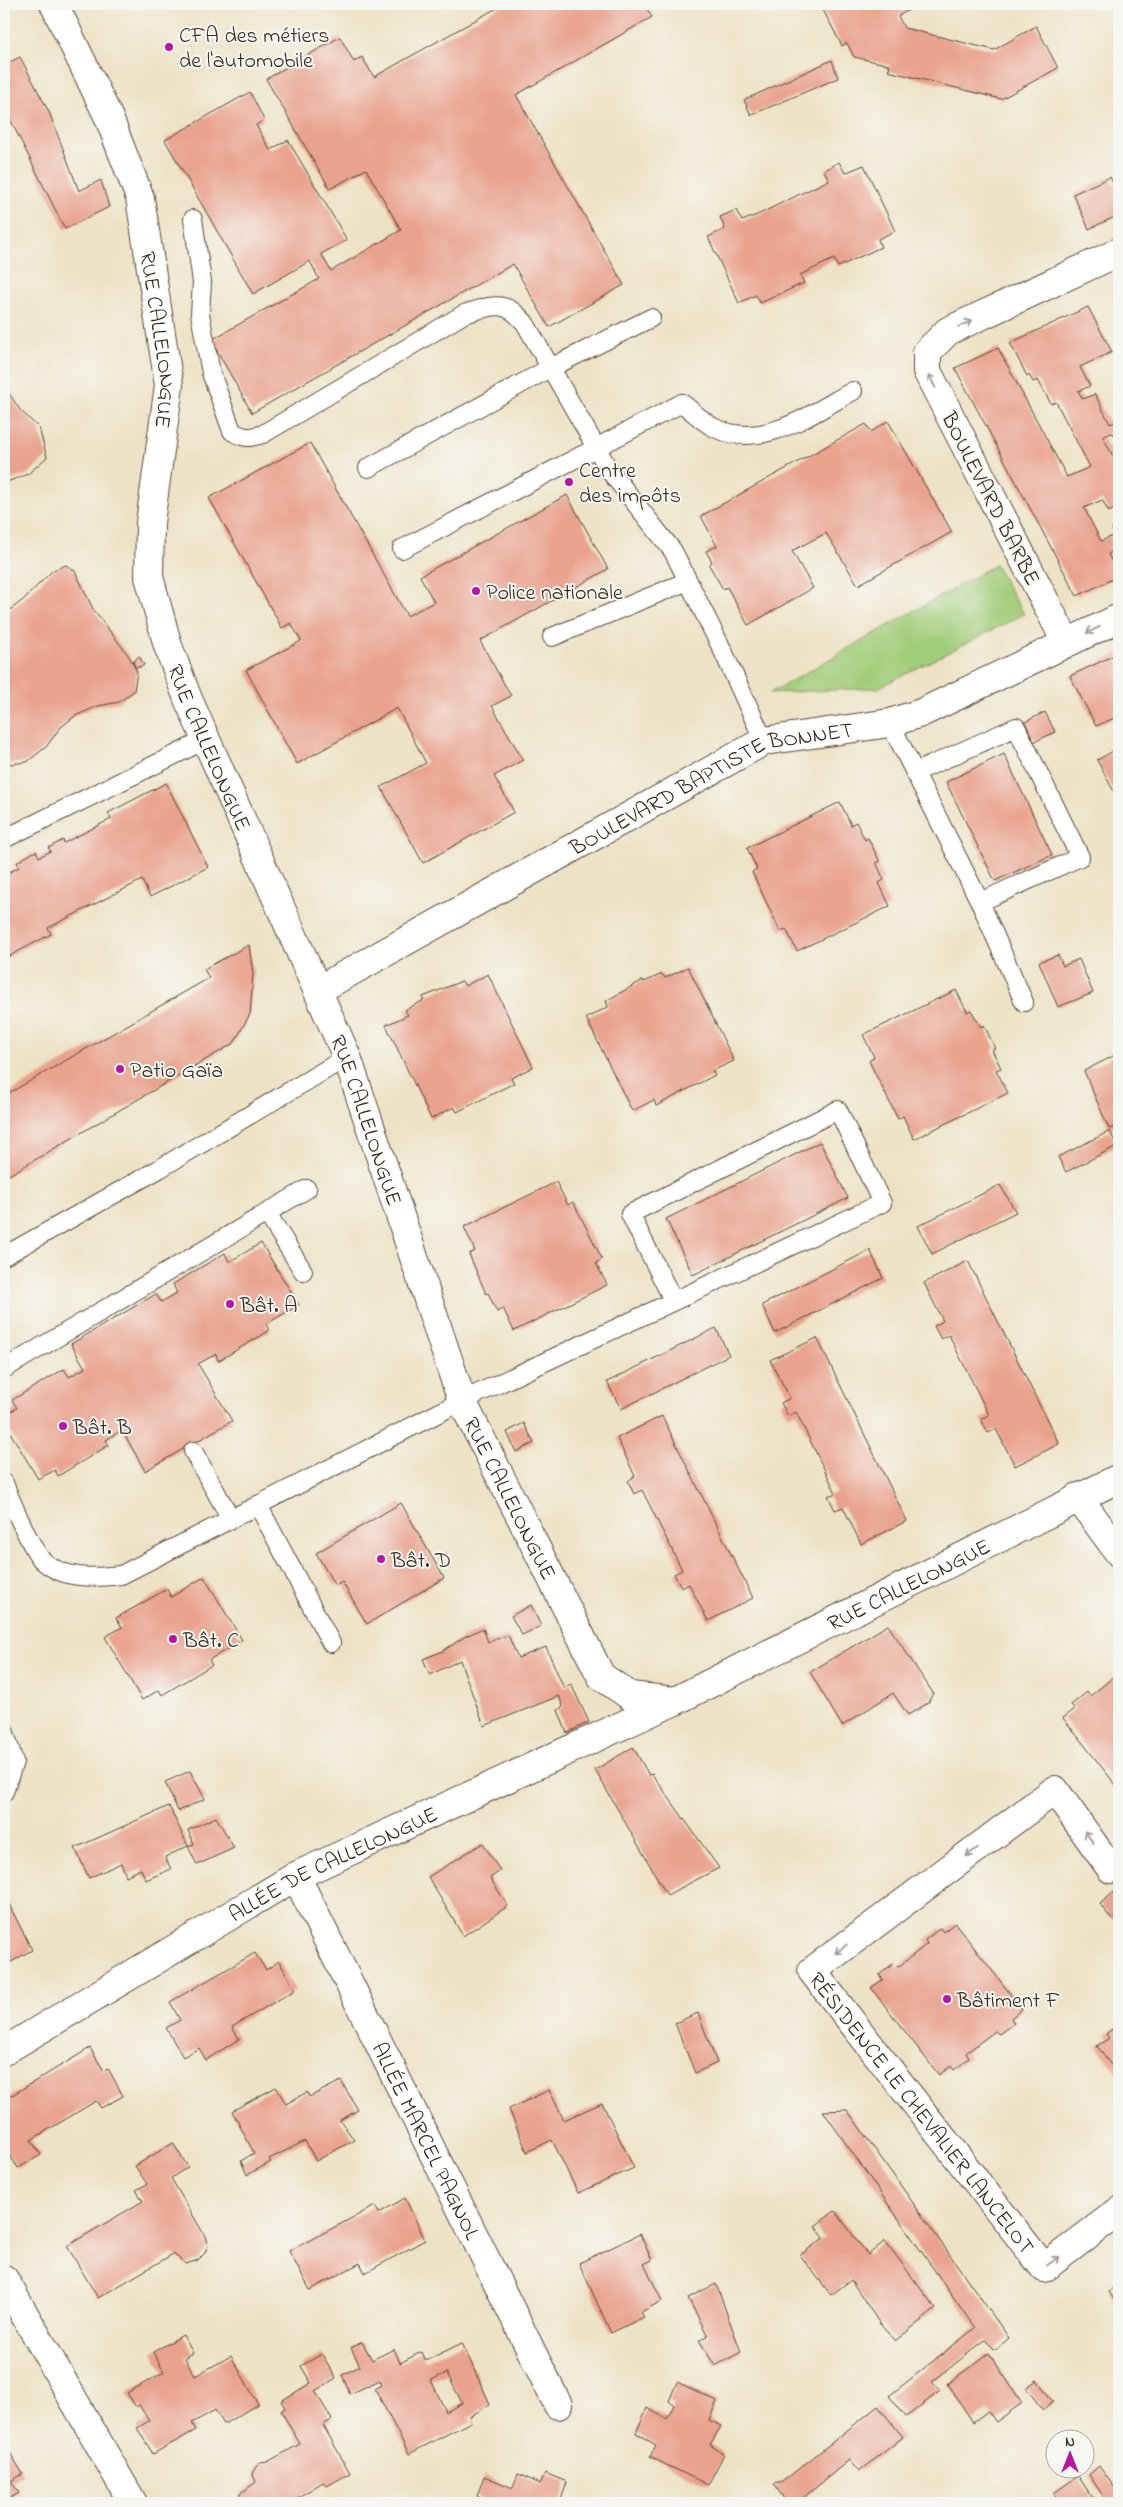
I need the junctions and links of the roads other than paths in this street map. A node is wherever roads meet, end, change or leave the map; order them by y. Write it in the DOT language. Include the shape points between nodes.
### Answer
graph roads {
  1 [pos="54,4"];
  2 [pos="193,219"];
  3 [pos="1119,252"];
  4 [pos="651,318"];
  5 [pos="550,368"];
  6 [pos="853,391"];
  7 [pos="596,447"];
  8 [pos="368,468"];
  9 [pos="402,549"];
  10 [pos="688,581"];
  11 [pos="1119,618"];
  12 [pos="552,637"];
  13 [pos="1066,642"];
  14 [pos="890,723"];
  15 [pos="207,739"];
  16 [pos="764,741"];
  17 [pos="916,772"];
  18 [pos="4,838"];
  19 [pos="980,902"];
  20 [pos="318,990"];
  21 [pos="1024,1002"];
  22 [pos="347,1057"];
  23 [pos="308,1189"];
  24 [pos="267,1213"];
  25 [pos="4,1256"];
  26 [pos="303,1272"];
  27 [pos="673,1300"];
  28 [pos="4,1369"];
  29 [pos="462,1401"];
  30 [pos="193,1451"];
  31 [pos="1119,1478"];
  32 [pos="4,1483"];
  33 [pos="1078,1497"];
  34 [pos="258,1505"];
  35 [pos="231,1519"];
  36 [pos="1119,1553"];
  37 [pos="331,1643"];
  38 [pos="676,1701"];
  39 [pos="4,1730"];
  40 [pos="4,1792"];
  41 [pos="1119,1864"];
  42 [pos="296,1876"];
  43 [pos="4,2051"];
  44 [pos="1119,2211"];
  45 [pos="4,2279"];
  46 [pos="558,2405"];
  47 [pos="134,2503"];
  1 -- 15 [label="street, RUE CALLELONGUE" via="108,118 140,198 169,385 150,523 149,577 168,646"];
  2 -- 5 [label="lane" via="202,282 200,314 212,374 232,431 240,437 263,434 464,314 490,306 515,311"];
  13 -- 3 [label="street, BOULEVARD BARBE, one-way" via="927,371 927,352 948,331"];
  4 -- 5 [label="lane"];
  5 -- 7 [label="lane"];
  5 -- 8 [label="lane"];
  6 -- 7 [label="lane" via="777,432 737,435 713,427 682,403"];
  7 -- 9 [label="lane"];
  7 -- 10 [label="lane" via="609,470 673,551"];
  10 -- 12 [label="lane"];
  10 -- 16 [label="lane"];
  11 -- 13 [label="street, BOULEVARD BAPTISTE BONNET, one-way"];
  13 -- 14 [label="street, BOULEVARD BAPTISTE BONNET" via="921,712"];
  14 -- 16 [label="street, BOULEVARD BAPTISTE BONNET"];
  14 -- 17 [label="lane"];
  15 -- 18 [label="lane"];
  15 -- 20 [label="street, RUE CALLELONGUE"];
  16 -- 20 [label="street, BOULEVARD BAPTISTE BONNET"];
  17 -- 19 [label="lane"];
  17 -- 19 [label="lane" via="1016,726 1080,857"];
  19 -- 21 [label="lane"];
  20 -- 22 [label="street, RUE CALLELONGUE"];
  22 -- 25 [label="lane" via="159,1170"];
  22 -- 29 [label="street, RUE CALLELONGUE"];
  23 -- 24 [label="lane"];
  24 -- 26 [label="lane"];
  24 -- 28 [label="lane"];
  27 -- 27 [label="lane" via="630,1214 838,1110 882,1203"];
  27 -- 29 [label="lane"];
  29 -- 34 [label="lane"];
  29 -- 38 [label="street, RUE CALLELONGUE" via="601,1676 630,1696"];
  30 -- 35 [label="lane"];
  31 -- 33 [label="street, RUE CALLELONGUE"];
  32 -- 35 [label="lane" via="42,1560 63,1572 90,1578 121,1576"];
  33 -- 36 [label="street"];
  33 -- 38 [label="street, RUE CALLELONGUE"];
  34 -- 35 [label="lane"];
  34 -- 37 [label="lane"];
  38 -- 42 [label="street, ALLÉE DE CALLELONGUE"];
  39 -- 40 [label="lane" via="14,1762"];
  41 -- 44 [label="street, RÉSIDENCE LE CHEVALIER LANCELOT, one-way" via="1112,1869 1055,1790 812,1971 1044,2268"];
  42 -- 43 [label="street, ALLÉE DE CALLELONGUE"];
  42 -- 46 [label="street, ALLÉE MARCEL PAGNOL"];
  45 -- 47 [label="street"];
}
